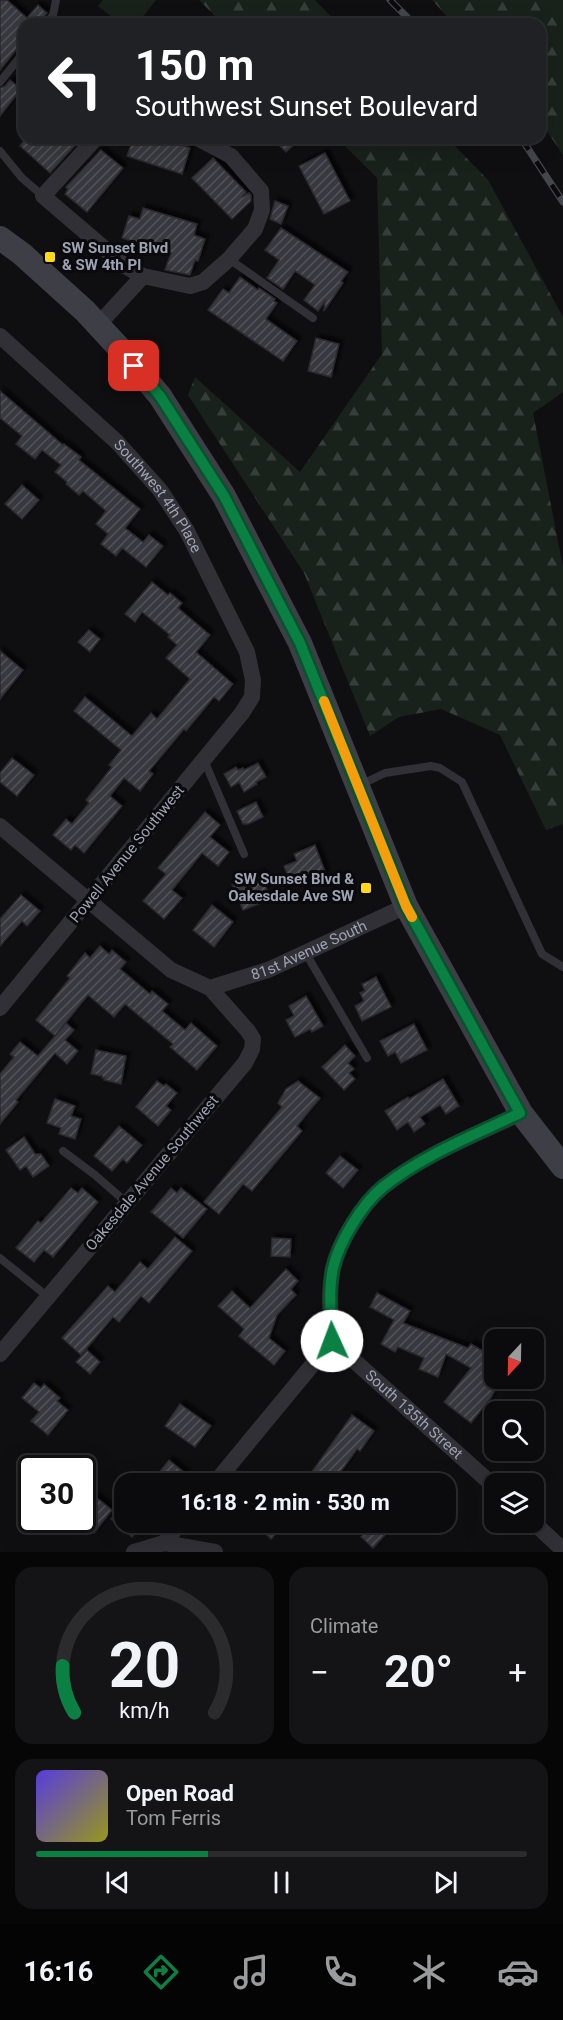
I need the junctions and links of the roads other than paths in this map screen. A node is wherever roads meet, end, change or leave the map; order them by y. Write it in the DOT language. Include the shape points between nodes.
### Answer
graph roads {
  1 [pos="56,0"];
  2 [pos="51,18"];
  3 [pos="18,60"];
  4 [pos="0,82"];
  5 [pos="91,144"];
  6 [pos="208,144"];
  7 [pos="0,151"];
  8 [pos="43,196"];
  9 [pos="0,237"];
  10 [pos="229,259"];
  11 [pos="143,276"];
  12 [pos="313,318"];
  13 [pos="98,325"];
  14 [pos="1,338"];
  15 [pos="252,697"];
  16 [pos="204,759"];
  17 [pos="358,786"];
  18 [pos="0,826"];
  19 [pos="244,854"];
  20 [pos="89,901"];
  21 [pos="406,906"];
  22 [pos="305,952"];
  23 [pos="563,967"];
  24 [pos="210,988"];
  25 [pos="0,1008"];
  26 [pos="367,1059"];
  27 [pos="520,1113"];
  28 [pos="63,1152"];
  29 [pos="563,1167"];
  30 [pos="127,1203"];
  31 [pos="0,1258"];
  32 [pos="48,1297"];
  33 [pos="332,1341"];
  34 [pos="0,1354"];
  35 [pos="222,1473"];
  36 [pos="484,1477"];
  37 [pos="544,1532"];
  38 [pos="172,1533"];
  39 [pos="164,1543"];
  40 [pos="563,1550"];
  41 [pos="134,1552"];
  42 [pos="215,1552"];
  1 -- 2 [label="lane"];
  3 -- 4 [label="lane"];
  5 -- 8 [label="street"];
  6 -- 10 [label="street" via="231,156 261,191 262,210 255,229"];
  7 -- 8 [label="lane"];
  8 -- 11 [label="street" via="125,266"];
  9 -- 13 [label="main road"];
  10 -- 11 [label="street" via="203,282 190,286"];
  10 -- 12 [label="lane"];
  11 -- 13 [label="street"];
  13 -- 17 [label="main road" via="160,396 224,496 300,643"];
  14 -- 15 [label="street, Southwest 4th Place" via="117,442 160,490 187,531 247,652"];
  15 -- 16 [label="street, Powell Avenue Southwest"];
  16 -- 19 [label="lane"];
  16 -- 20 [label="street, Powell Avenue Southwest"];
  17 -- 21 [label="main road"];
  17 -- 23 [label="lane" via="385,773 431,766 462,782 542,954"];
  18 -- 20 [label="street"];
  20 -- 24 [label="street" via="171,970"];
  20 -- 25 [label="street, Powell Avenue Southwest"];
  21 -- 22 [label="street, 81st Avenue South"];
  21 -- 27 [label="main road"];
  22 -- 24 [label="street, 81st Avenue South" via="268,970"];
  22 -- 26 [label="lane"];
  24 -- 30 [label="street, Oakesdale Avenue Southwest" via="248,1031 253,1039 252,1049 245,1063"];
  27 -- 29 [label="main road"];
  27 -- 33 [label="street" via="420,1162 382,1188 360,1214 334,1266 330,1292"];
  28 -- 30 [label="lane"];
  30 -- 32 [label="street, Oakesdale Avenue Southwest"];
  31 -- 32 [label="lane"];
  32 -- 34 [label="street, Oakesdale Avenue Southwest"];
  33 -- 35 [label="street"];
  33 -- 36 [label="street, South 135th Street"];
  37 -- 40 [label="street"];
  38 -- 39 [label="street"];
  39 -- 41 [label="street"];
  39 -- 42 [label="street"];
}
